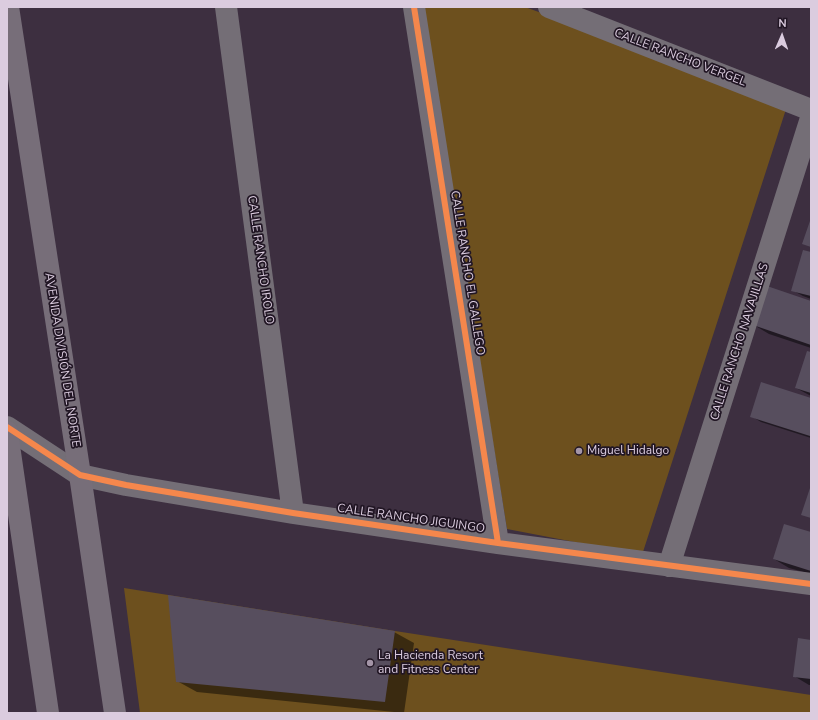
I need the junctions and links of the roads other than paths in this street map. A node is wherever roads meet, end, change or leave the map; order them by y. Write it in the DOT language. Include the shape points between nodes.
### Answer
graph roads {
  1 [pos="8,7"];
  2 [pos="226,7"];
  3 [pos="414,7"];
  4 [pos="549,7"];
  5 [pos="811,110"];
  6 [pos="811,118"];
  7 [pos="7,427"];
  8 [pos="7,432"];
  9 [pos="80,475"];
  10 [pos="293,513"];
  11 [pos="498,543"];
  12 [pos="669,566"];
  13 [pos="811,584"];
  14 [pos="48,713"];
  15 [pos="114,713"];
  1 -- 9 [label="main road, AVENIDA DIVISIÓN DEL NORTE"];
  2 -- 10 [label="street, CALLE RANCHO IROLO"];
  3 -- 11 [label="street, CALLE RANCHO EL GALLEGO"];
  4 -- 5 [label="street, CALLE RANCHO VERGEL"];
  6 -- 12 [label="street, CALLE RANCHO NAVAJILLAS"];
  7 -- 9 [label="street"];
  8 -- 14 [label="main road"];
  9 -- 10 [label="street, CALLE RANCHO JIGUINGO"];
  9 -- 15 [label="main road, AVENIDA DIVISIÓN DEL NORTE"];
  10 -- 11 [label="street, CALLE RANCHO JIGUINGO"];
  11 -- 12 [label="street, CALLE RANCHO JIGUINGO"];
  12 -- 13 [label="street, CALLE RANCHO JIGUINGO"];
}
